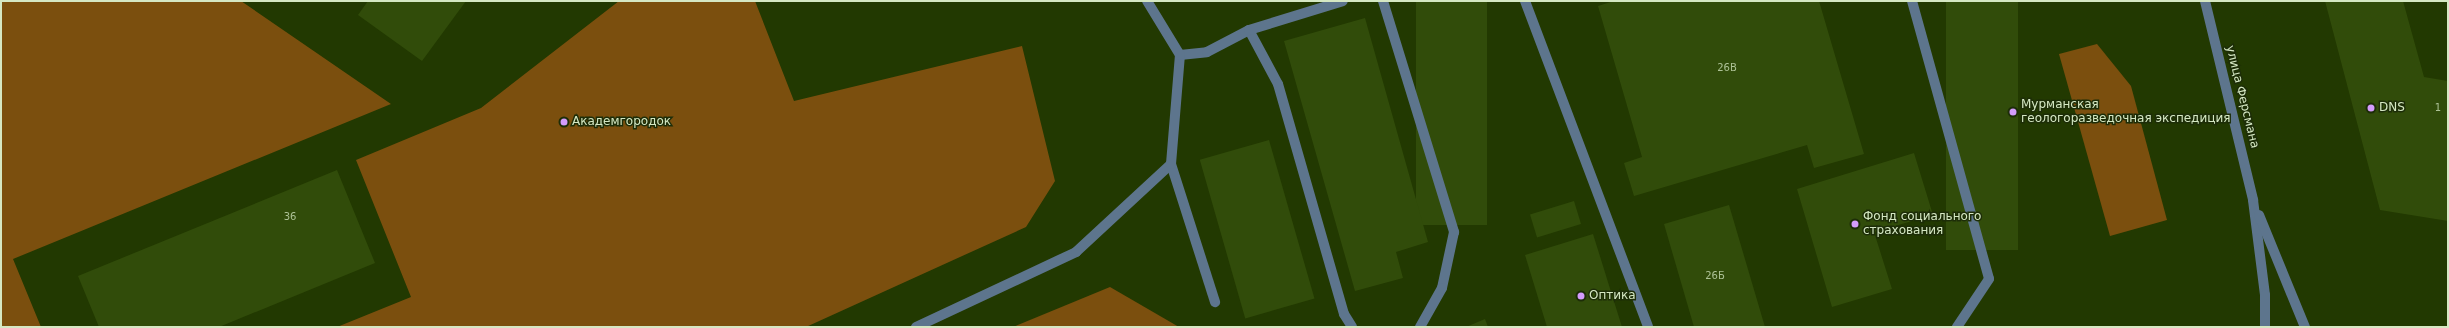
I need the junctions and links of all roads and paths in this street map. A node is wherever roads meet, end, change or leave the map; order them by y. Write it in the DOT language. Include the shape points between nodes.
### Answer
graph roads {
  1 [pos="1147,1"];
  2 [pos="1342,1"];
  3 [pos="1383,1"];
  4 [pos="1525,1"];
  5 [pos="1912,1"];
  6 [pos="2205,1"];
  7 [pos="1249,30"];
  8 [pos="1180,55"];
  9 [pos="1171,164"];
  10 [pos="2253,200"];
  11 [pos="1215,302"];
  12 [pos="916,327"];
  13 [pos="1352,327"];
  14 [pos="1420,327"];
  15 [pos="1648,327"];
  16 [pos="1957,327"];
  17 [pos="2265,327"];
  18 [pos="2305,327"];
  1 -- 8 [label="street"];
  2 -- 7 [label="street"];
  3 -- 14 [label="street" via="1454,232 1442,288"];
  4 -- 15 [label="street"];
  5 -- 16 [label="street" via="1989,279"];
  6 -- 10 [label="street, улица Ферсмана"];
  7 -- 8 [label="street" via="1207,52"];
  7 -- 13 [label="street" via="1278,84 1344,314"];
  8 -- 9 [label="street"];
  9 -- 11 [label="street"];
  9 -- 12 [label="street" via="1076,252"];
  10 -- 17 [label="street, улица Ферсмана" via="2265,295"];
  10 -- 18 [label="street, улица Ферсмана"];
}
